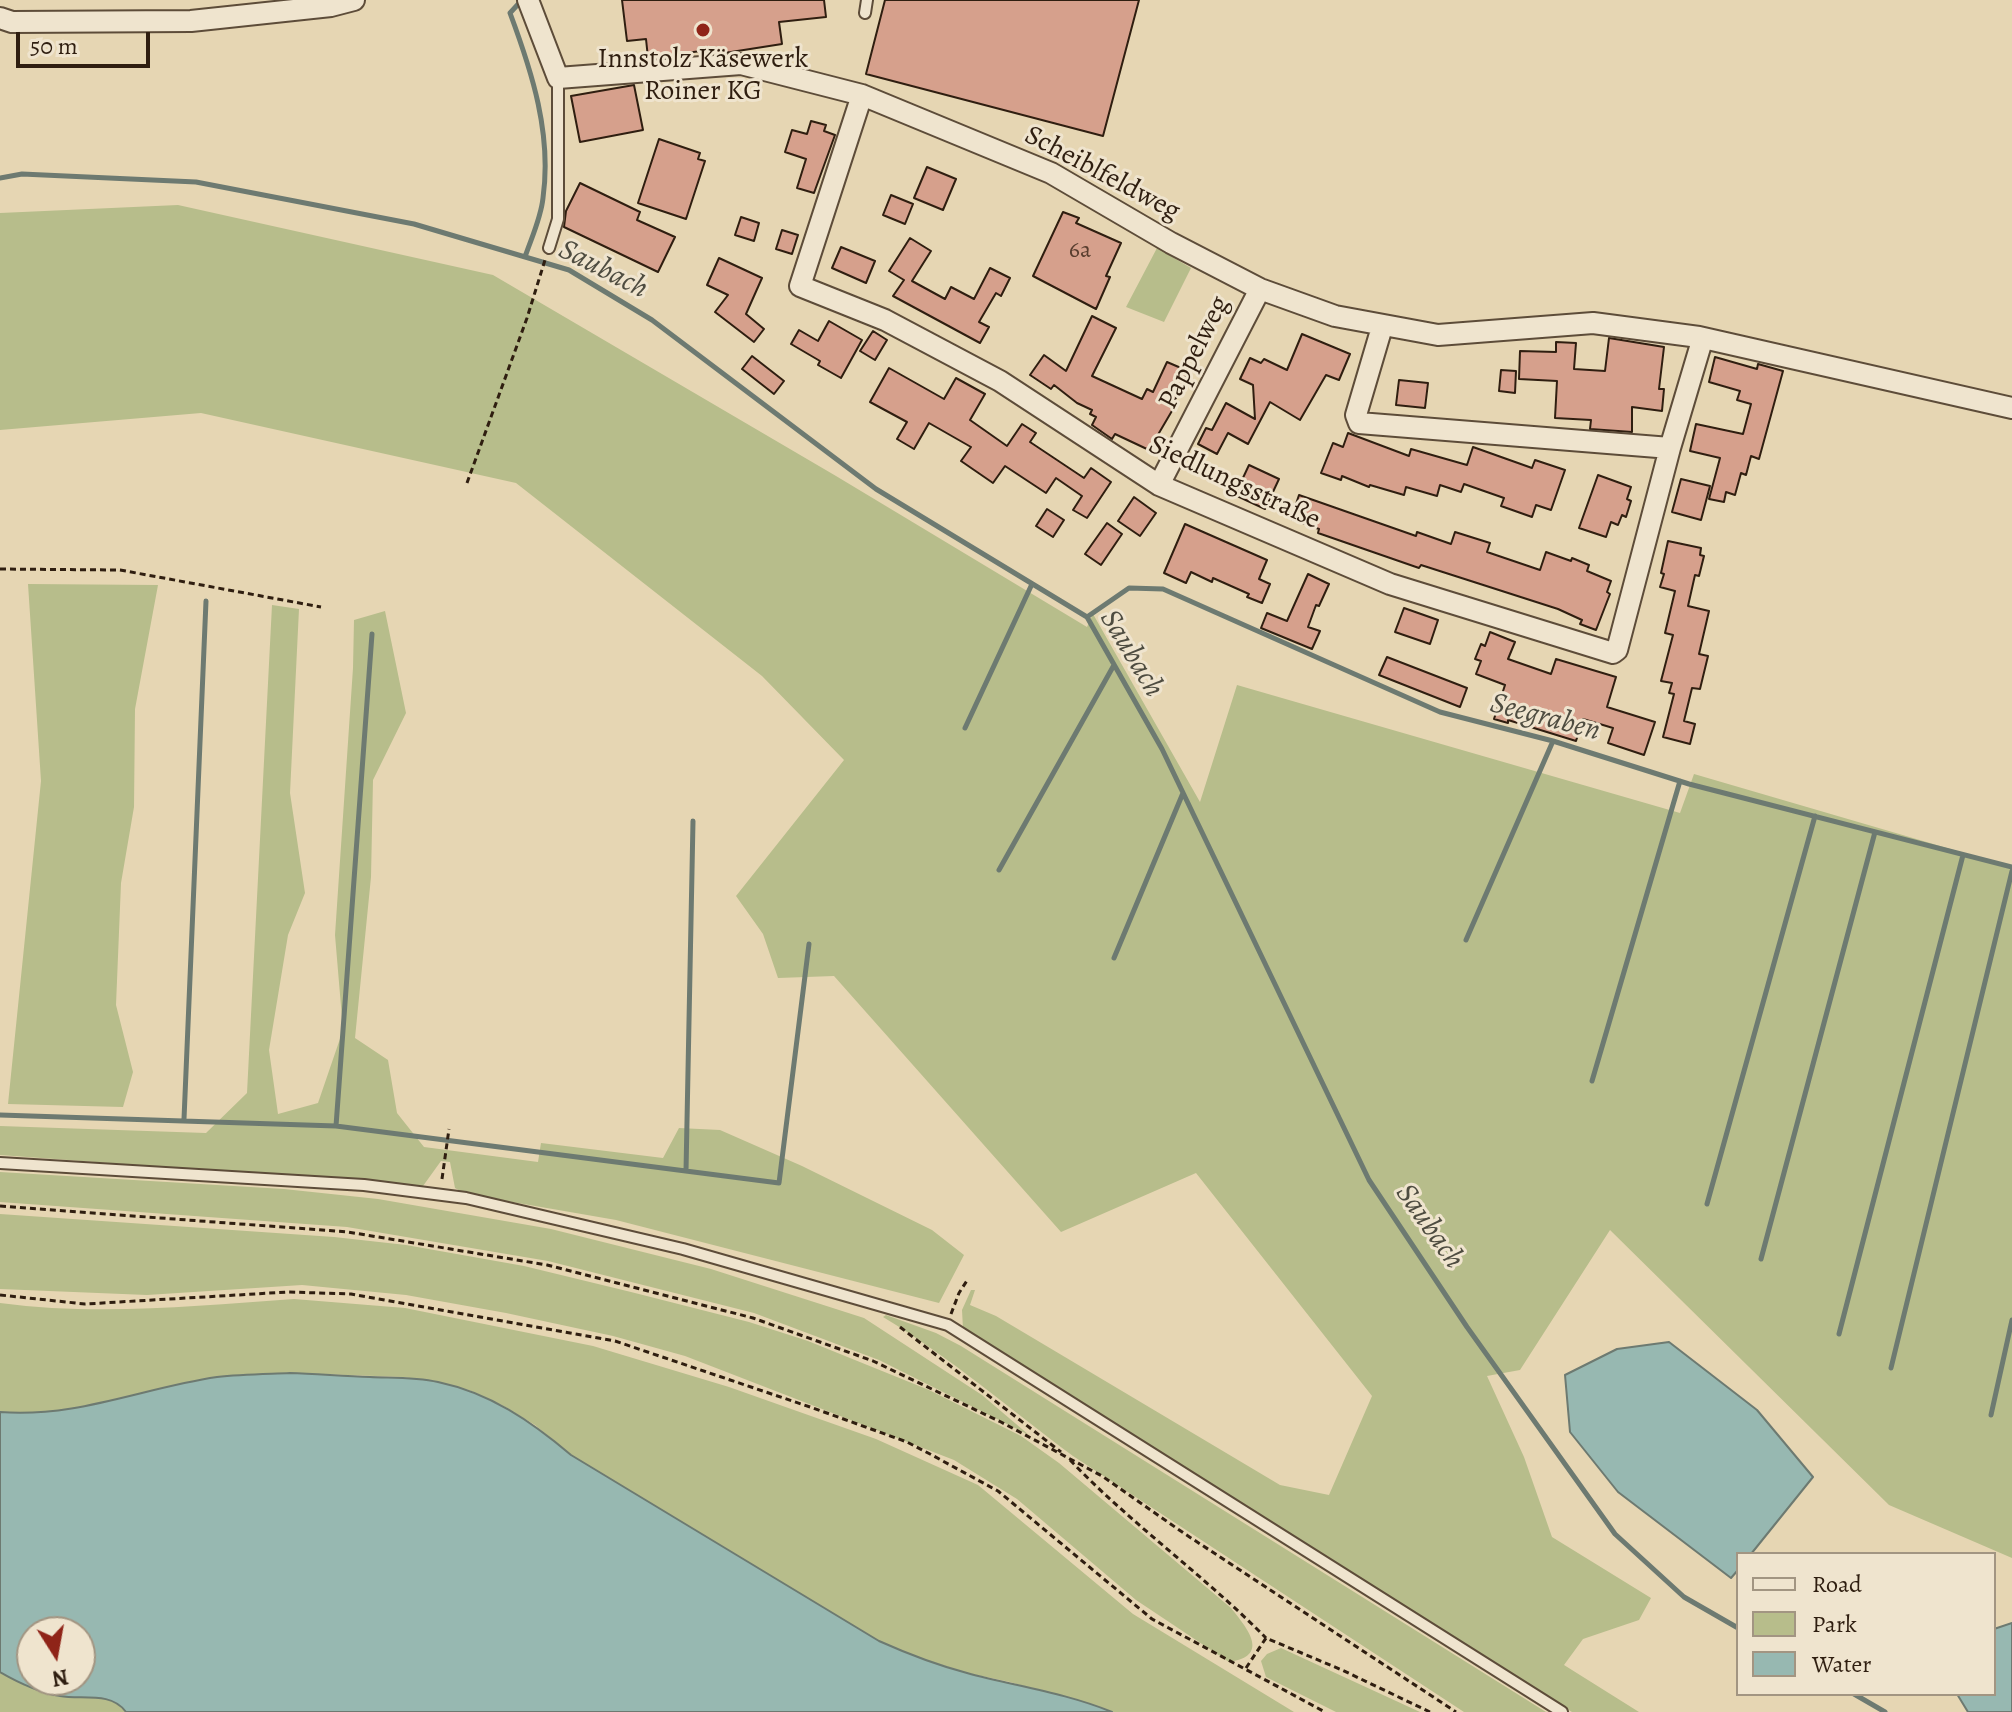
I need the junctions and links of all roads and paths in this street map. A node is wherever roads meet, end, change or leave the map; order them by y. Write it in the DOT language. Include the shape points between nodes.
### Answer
graph roads {
  1 [pos="354,0"];
  2 [pos="867,0"];
  3 [pos="529,1"];
  4 [pos="865,13"];
  5 [pos="0,18"];
  6 [pos="558,78"];
  7 [pos="862,95"];
  8 [pos="549,248"];
  9 [pos="540,277"];
  10 [pos="1260,289"];
  11 [pos="1382,327"];
  12 [pos="1699,337"];
  13 [pos="2012,408"];
  14 [pos="1670,448"];
  15 [pos="467,483"];
  16 [pos="1159,485"];
  17 [pos="0,569"];
  18 [pos="321,607"];
  19 [pos="449,1129"];
  20 [pos="0,1163"];
  21 [pos="440,1195"];
  22 [pos="0,1206"];
  23 [pos="968,1279"];
  24 [pos="0,1295"];
  25 [pos="948,1325"];
  26 [pos="900,1327"];
  27 [pos="1067,1457"];
  28 [pos="1266,1638"];
  29 [pos="1246,1669"];
  30 [pos="1325,1712"];
  31 [pos="1430,1712"];
  32 [pos="1456,1712"];
  33 [pos="1562,1712"];
  1 -- 5 [label="street" via="191,21"];
  2 -- 4 [label="lane"];
  3 -- 6 [label="street"];
  6 -- 7 [label="street, Scheiblfeldweg" via="741,64"];
  6 -- 8 [label="lane" via="558,219"];
  7 -- 10 [label="street, Scheiblfeldweg" via="1051,173"];
  7 -- 16 [label="street, Siedlungsstraße" via="800,286 885,320 1000,381"];
  9 -- 15 [label="path"];
  10 -- 11 [label="street, Scheiblfeldweg"];
  10 -- 16 [label="street, Pappelweg"];
  11 -- 12 [label="street, Scheiblfeldweg" via="1438,335 1593,323"];
  11 -- 14 [label="street" via="1356,415 1359,423"];
  12 -- 13 [label="street, Scheiblfeldweg"];
  12 -- 14 [label="street, Siedlungsstraße"];
  14 -- 16 [label="street, Siedlungsstraße" via="1613,653 1390,584"];
  17 -- 18 [label="path" via="120,570"];
  19 -- 21 [label="path"];
  20 -- 21 [label="lane" via="364,1185"];
  21 -- 25 [label="lane" via="683,1249"];
  22 -- 27 [label="path" via="348,1232 547,1265 753,1318 873,1361"];
  23 -- 25 [label="path"];
  24 -- 29 [label="path" via="85,1304 288,1292 351,1294 615,1341 907,1442 998,1491 1152,1619"];
  25 -- 33 [label="lane"];
  26 -- 27 [label="path"];
  27 -- 28 [label="path"];
  27 -- 32 [label="path"];
  28 -- 29 [label="path"];
  28 -- 31 [label="path"];
  29 -- 30 [label="path"];
}
